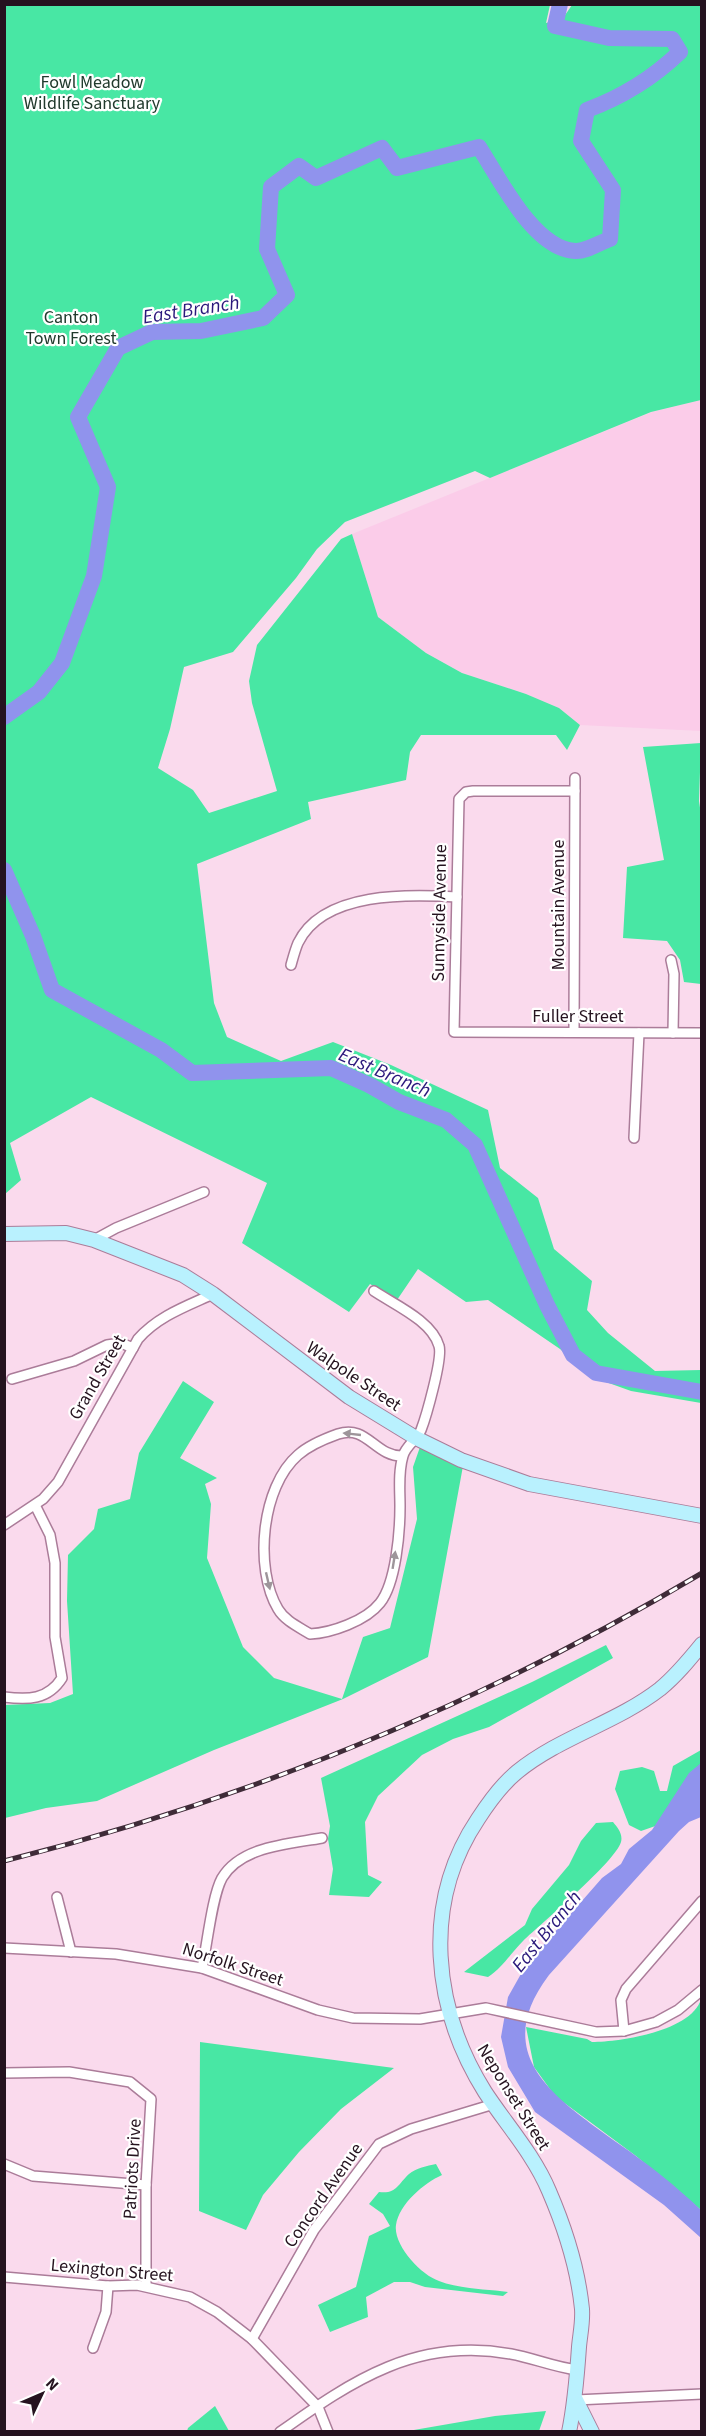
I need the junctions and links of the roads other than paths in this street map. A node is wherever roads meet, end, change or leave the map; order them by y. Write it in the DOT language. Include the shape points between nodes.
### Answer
graph roads {
  1 [pos="575,778"];
  2 [pos="575,791"];
  3 [pos="457,897"];
  4 [pos="671,960"];
  5 [pos="291,965"];
  6 [pos="454,1032"];
  7 [pos="574,1032"];
  8 [pos="639,1033"];
  9 [pos="673,1033"];
  10 [pos="702,1033"];
  11 [pos="634,1138"];
  12 [pos="204,1192"];
  13 [pos="4,1234"];
  14 [pos="94,1240"];
  15 [pos="375,1291"];
  16 [pos="213,1294"];
  17 [pos="133,1348"];
  18 [pos="12,1379"];
  19 [pos="416,1438"];
  20 [pos="403,1456"];
  21 [pos="35,1505"];
  22 [pos="702,1516"];
  23 [pos="4,1525"];
  24 [pos="702,1644"];
  25 [pos="4,1697"];
  26 [pos="322,1838"];
  27 [pos="57,1897"];
  28 [pos="702,1901"];
  29 [pos="4,1948"];
  30 [pos="72,1952"];
  31 [pos="202,1968"];
  32 [pos="702,1990"];
  33 [pos="449,2014"];
  34 [pos="624,2031"];
  35 [pos="4,2073"];
  36 [pos="494,2104"];
  37 [pos="4,2164"];
  38 [pos="146,2184"];
  39 [pos="4,2277"];
  40 [pos="108,2286"];
  41 [pos="146,2286"];
  42 [pos="252,2338"];
  43 [pos="93,2348"];
  44 [pos="577,2370"];
  45 [pos="702,2394"];
  46 [pos="576,2400"];
  47 [pos="318,2407"];
  48 [pos="280,2432"];
  49 [pos="328,2432"];
  50 [pos="569,2432"];
  51 [pos="592,2432"];
  1 -- 2 [label="street, Mountain Avenue"];
  2 -- 3 [label="street, Sunnyside Avenue" via="473,791 462,795 457,804"];
  2 -- 7 [label="street, Mountain Avenue"];
  3 -- 5 [label="street" via="411,894 347,904 311,927 299,941"];
  3 -- 6 [label="street, Sunnyside Avenue"];
  4 -- 9 [label="street"];
  6 -- 7 [label="street, Fuller Street"];
  7 -- 8 [label="street, Fuller Street"];
  8 -- 9 [label="street, Fuller Street"];
  8 -- 11 [label="street"];
  9 -- 10 [label="street, Fuller Street"];
  12 -- 14 [label="street"];
  13 -- 14 [label="main road, Walpole Street" via="66,1233"];
  14 -- 16 [label="main road, Walpole Street" via="183,1275"];
  15 -- 19 [label="street" via="423,1324 441,1348 435,1382"];
  16 -- 17 [label="street, Grand Street" via="157,1321"];
  16 -- 19 [label="main road, Walpole Street" via="349,1397"];
  17 -- 18 [label="street" via="121,1343 107,1345 74,1361"];
  17 -- 21 [label="street, Grand Street" via="58,1482"];
  19 -- 20 [label="street"];
  19 -- 22 [label="main road, Walpole Street" via="461,1460 529,1484"];
  20 -- 20 [label="street, one-way" via="391,1456 357,1433 340,1433 298,1455 278,1484 266,1524 266,1570 279,1611 310,1634 324,1633 354,1620 369,1612 383,1597 392,1573 399,1531"];
  21 -- 23 [label="street, Grand Street"];
  21 -- 25 [label="street" via="50,1535 56,1563 56,1637 62,1678 43,1697"];
  24 -- 33 [label="main road, Neponset Street" via="658,1690 517,1772 476,1822 454,1866 443,1904 440,1957"];
  26 -- 31 [label="street" via="254,1853 239,1861 223,1878"];
  27 -- 30 [label="street"];
  28 -- 34 [label="street" via="626,1989 621,2000"];
  29 -- 30 [label="street, Norfolk Street"];
  30 -- 31 [label="street, Norfolk Street" via="160,1959"];
  31 -- 33 [label="street, Norfolk Street" via="338,2015 420,2019"];
  32 -- 34 [label="street, Norfolk Street" via="666,2018"];
  33 -- 34 [label="street, Norfolk Street" via="495,2009 581,2030"];
  33 -- 36 [label="main road, Neponset Street" via="467,2058"];
  35 -- 38 [label="street, Patriots Drive" via="69,2072 130,2082 140,2088 151,2099 152,2108"];
  36 -- 42 [label="street, Concord Avenue" via="411,2129 379,2144 314,2230"];
  36 -- 44 [label="main road, Neponset Street" via="548,2189 563,2226 582,2313"];
  37 -- 38 [label="street" via="33,2176"];
  38 -- 41 [label="street, Patriots Drive"];
  39 -- 40 [label="street, Lexington Street"];
  40 -- 41 [label="street, Lexington Street"];
  40 -- 43 [label="street" via="106,2312"];
  41 -- 42 [label="street, Lexington Street" via="190,2296"];
  42 -- 47 [label="street, Lexington Street"];
  44 -- 46 [label="main road, Neponset Street"];
  44 -- 47 [label="street" via="511,2354 473,2351 426,2355 379,2368"];
  45 -- 46 [label="street"];
  46 -- 50 [label="main road, Neponset Street"];
  46 -- 51 [label="main road"];
  47 -- 48 [label="street"];
  47 -- 49 [label="street"];
}
